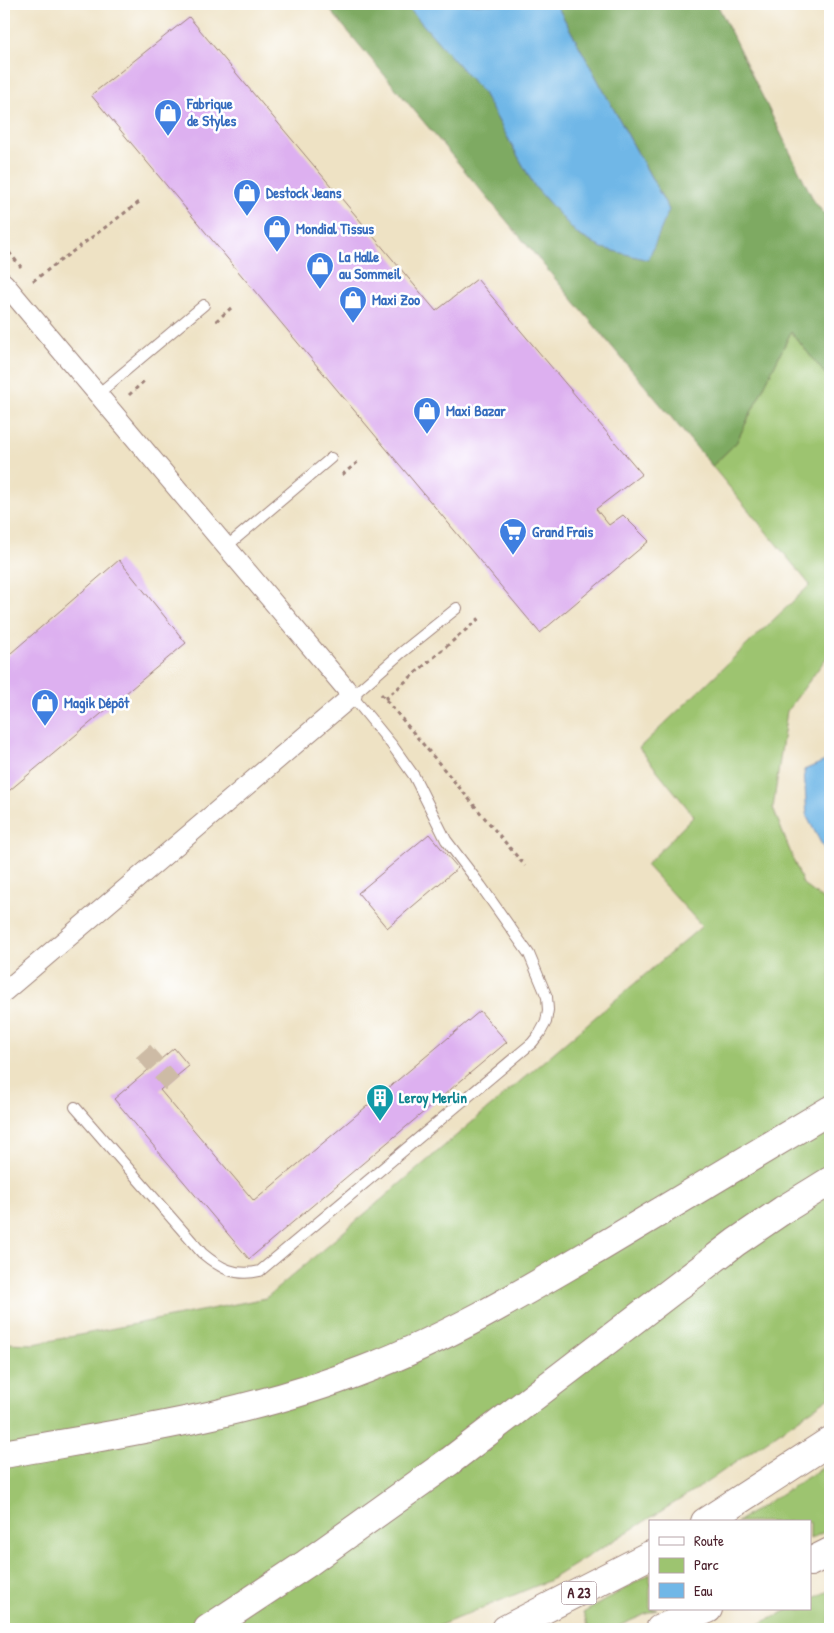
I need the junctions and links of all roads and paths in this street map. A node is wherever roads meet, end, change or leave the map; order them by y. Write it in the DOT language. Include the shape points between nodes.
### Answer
graph roads {
  1 [pos="142,200"];
  2 [pos="33,281"];
  3 [pos="4,284"];
  4 [pos="204,305"];
  5 [pos="98,394"];
  6 [pos="331,458"];
  7 [pos="226,547"];
  8 [pos="457,608"];
  9 [pos="482,616"];
  10 [pos="352,696"];
  11 [pos="385,699"];
  12 [pos="4,992"];
  13 [pos="75,1107"];
  14 [pos="830,1110"];
  15 [pos="830,1181"];
  16 [pos="830,1441"];
  17 [pos="4,1454"];
  18 [pos="708,1520"];
  19 [pos="830,1552"];
  20 [pos="649,1556"];
  21 [pos="812,1561"];
  22 [pos="706,1610"];
  23 [pos="208,1629"];
  24 [pos="506,1629"];
  25 [pos="660,1629"];
  1 -- 2 [label="path"];
  3 -- 5 [label="street"];
  4 -- 5 [label="lane"];
  5 -- 7 [label="street"];
  6 -- 7 [label="lane"];
  7 -- 10 [label="street"];
  8 -- 10 [label="lane"];
  9 -- 11 [label="path"];
  10 -- 12 [label="street"];
  10 -- 13 [label="lane" via="414,776 446,840 529,954 547,997 546,1022 540,1033 260,1271 251,1273 227,1271 202,1253"];
  14 -- 17 [label="highway" via="508,1302 386,1361 301,1392 234,1411"];
  15 -- 23 [label="highway" via="736,1242 450,1460 306,1564"];
  16 -- 18 [label="highway"];
  19 -- 21 [label="highway"];
  20 -- 24 [label="highway, A 23"];
  22 -- 25 [label="highway"];
}
